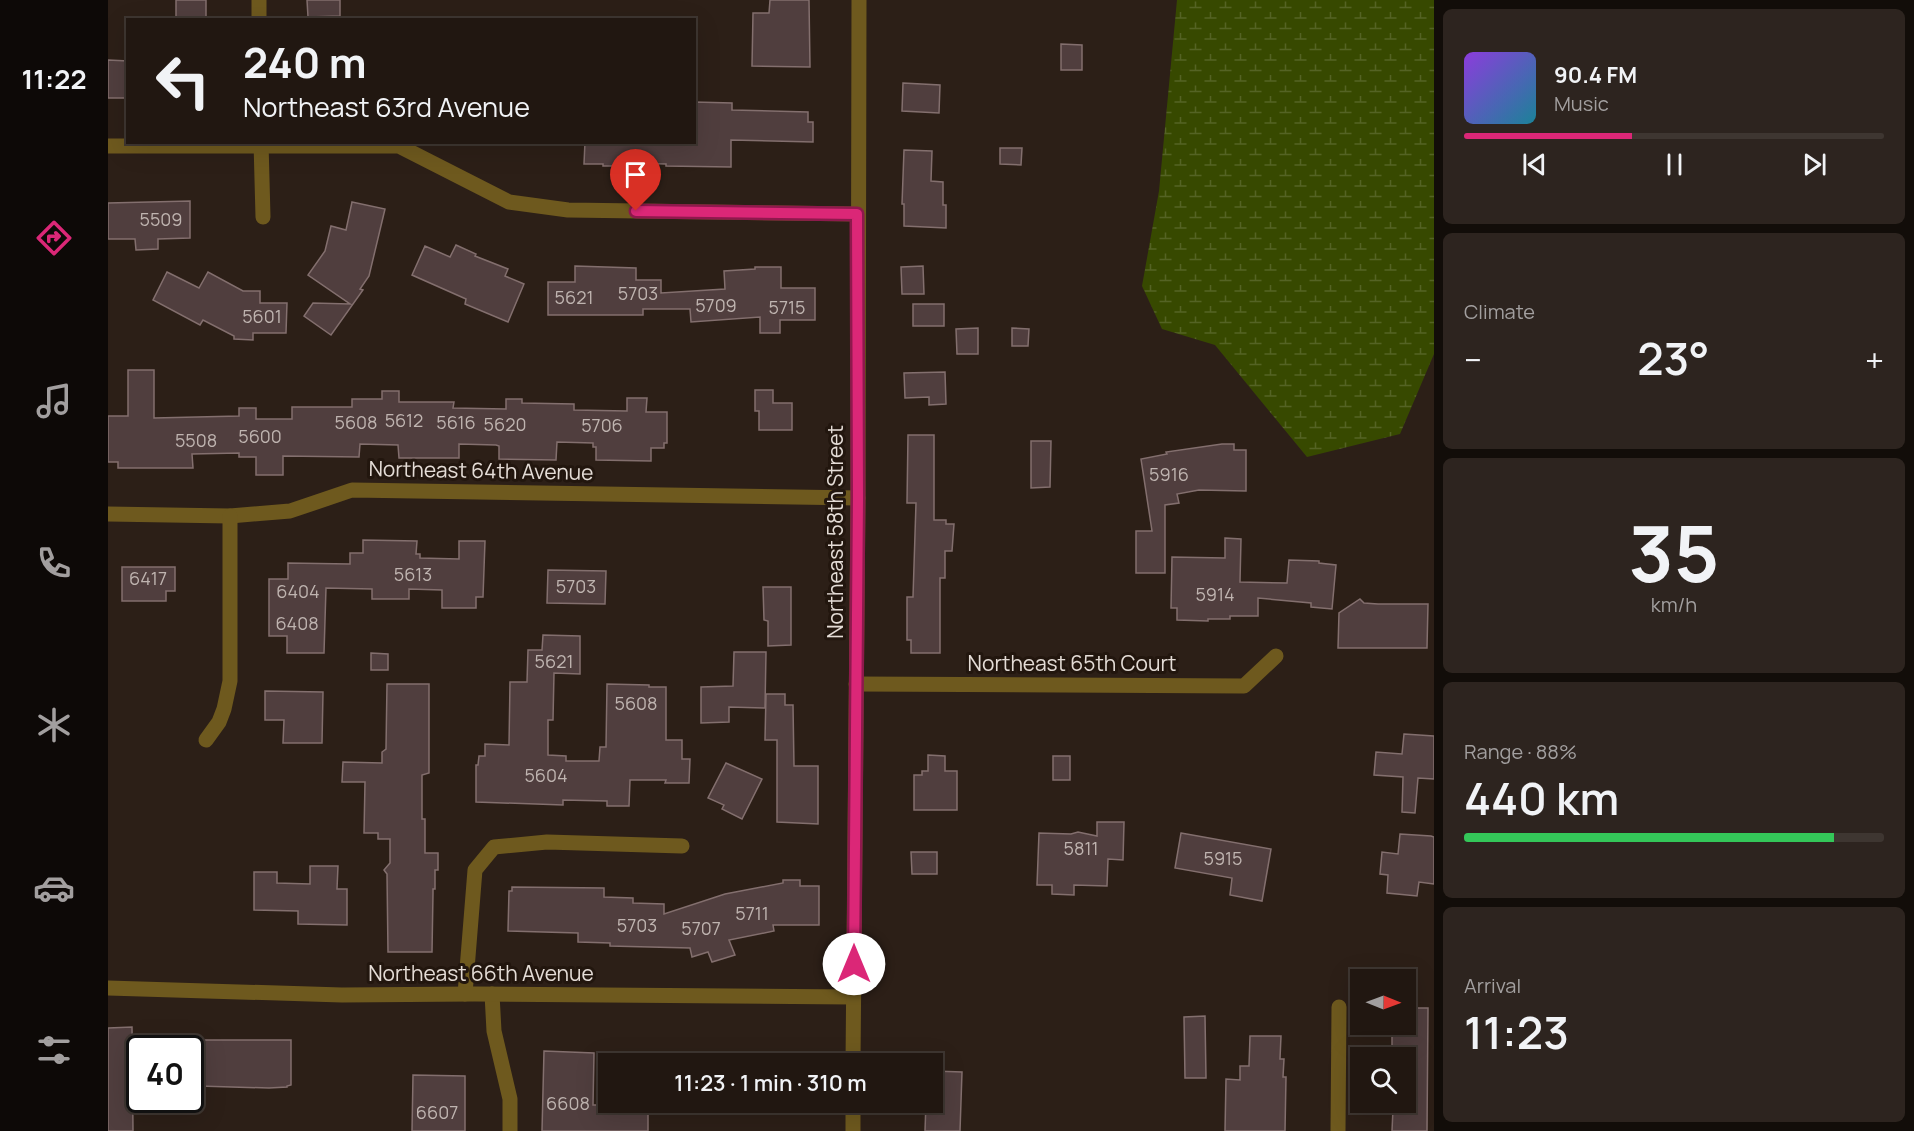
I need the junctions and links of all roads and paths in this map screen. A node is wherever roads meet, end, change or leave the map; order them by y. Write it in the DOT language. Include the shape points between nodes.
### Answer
graph roads {
  1 [pos="259,0"];
  2 [pos="859,0"];
  3 [pos="259,18"];
  4 [pos="261,145"];
  5 [pos="108,146"];
  6 [pos="857,214"];
  7 [pos="263,217"];
  8 [pos="858,498"];
  9 [pos="108,514"];
  10 [pos="230,516"];
  11 [pos="1276,656"];
  12 [pos="856,684"];
  13 [pos="206,740"];
  14 [pos="682,846"];
  15 [pos="108,988"];
  16 [pos="465,994"];
  17 [pos="492,994"];
  18 [pos="853,997"];
  19 [pos="1339,1007"];
  20 [pos="853,1053"];
  21 [pos="853,1113"];
  22 [pos="510,1131"];
  23 [pos="853,1131"];
  24 [pos="1338,1131"];
  1 -- 3 [label="street"];
  2 -- 6 [label="street, Northeast 58th Street"];
  4 -- 5 [label="street"];
  4 -- 6 [label="street" via="399,146 509,202 568,210"];
  4 -- 7 [label="street"];
  6 -- 8 [label="street, Northeast 58th Street"];
  8 -- 10 [label="street, Northeast 64th Avenue" via="352,490 290,511"];
  8 -- 12 [label="street, Northeast 58th Street"];
  9 -- 10 [label="street, Northeast 64th Avenue"];
  10 -- 13 [label="street" via="230,681 224,710"];
  11 -- 12 [label="street, Northeast 65th Court" via="1244,686"];
  12 -- 18 [label="street, Northeast 58th Street"];
  14 -- 16 [label="street" via="547,842 494,847 475,870"];
  15 -- 16 [label="street, Northeast 66th Avenue" via="342,995"];
  16 -- 17 [label="street, Northeast 66th Avenue"];
  17 -- 18 [label="street, Northeast 66th Avenue"];
  17 -- 22 [label="street" via="494,1031 510,1099"];
  18 -- 20 [label="street, Northeast 58th Street"];
  19 -- 24 [label="street"];
  21 -- 23 [label="street"];
}
